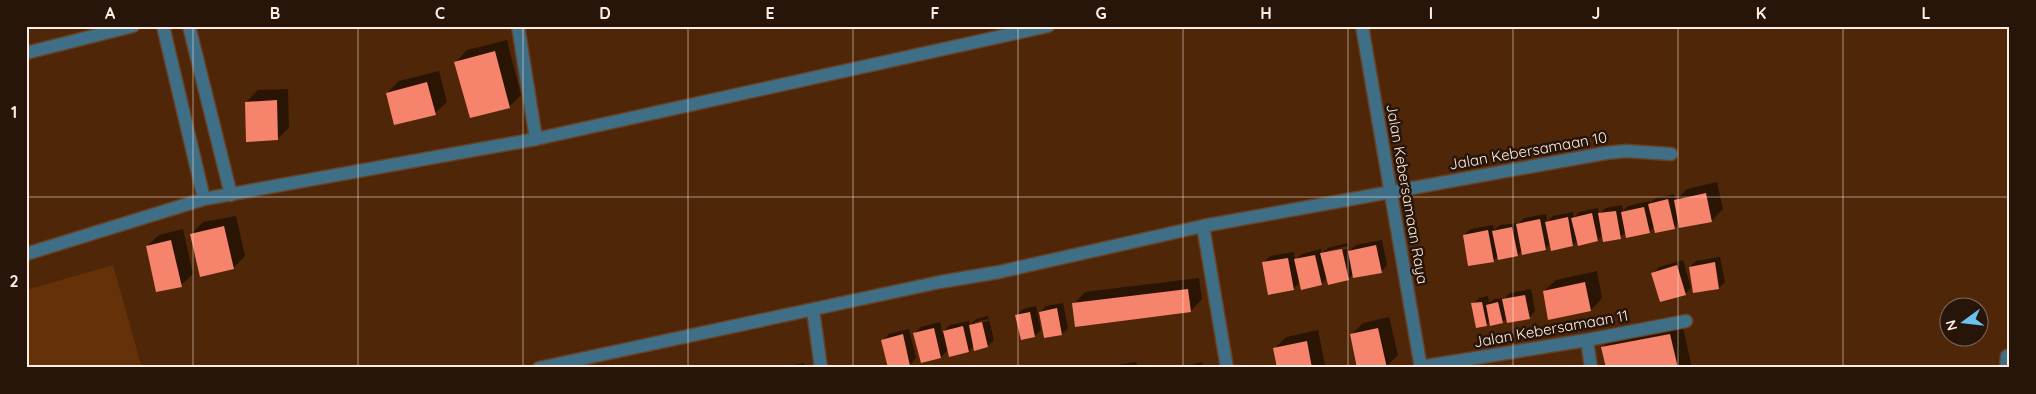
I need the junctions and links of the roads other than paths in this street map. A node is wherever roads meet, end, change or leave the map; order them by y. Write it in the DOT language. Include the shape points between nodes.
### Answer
graph roads {
  1 [pos="133,26"];
  2 [pos="163,26"];
  3 [pos="189,26"];
  4 [pos="518,26"];
  5 [pos="1048,26"];
  6 [pos="1362,26"];
  7 [pos="26,53"];
  8 [pos="536,139"];
  9 [pos="1671,154"];
  10 [pos="1390,191"];
  11 [pos="231,195"];
  12 [pos="204,200"];
  13 [pos="1203,226"];
  14 [pos="26,254"];
  15 [pos="813,310"];
  16 [pos="1686,321"];
  17 [pos="1587,340"];
  18 [pos="1420,367"];
  19 [pos="539,368"];
  20 [pos="821,368"];
  21 [pos="1227,368"];
  22 [pos="1591,368"];
  1 -- 7 [label="street"];
  2 -- 12 [label="street"];
  3 -- 11 [label="street"];
  4 -- 8 [label="street"];
  5 -- 8 [label="street"];
  6 -- 10 [label="street, Jalan Kebersamaan Raya"];
  8 -- 11 [label="street"];
  9 -- 10 [label="street, Jalan Kebersamaan 10" via="1606,153"];
  10 -- 13 [label="street, Jalan Kebersamaan 10"];
  10 -- 18 [label="street, Jalan Kebersamaan Raya"];
  11 -- 12 [label="street"];
  12 -- 14 [label="street"];
  13 -- 15 [label="street, Jalan Kebersamaan 10"];
  13 -- 21 [label="street"];
  15 -- 19 [label="street, Jalan Kebersamaan 10"];
  15 -- 20 [label="street"];
  16 -- 17 [label="street, Jalan Kebersamaan 11"];
  17 -- 18 [label="street, Jalan Kebersamaan 11"];
  17 -- 22 [label="street"];
}
